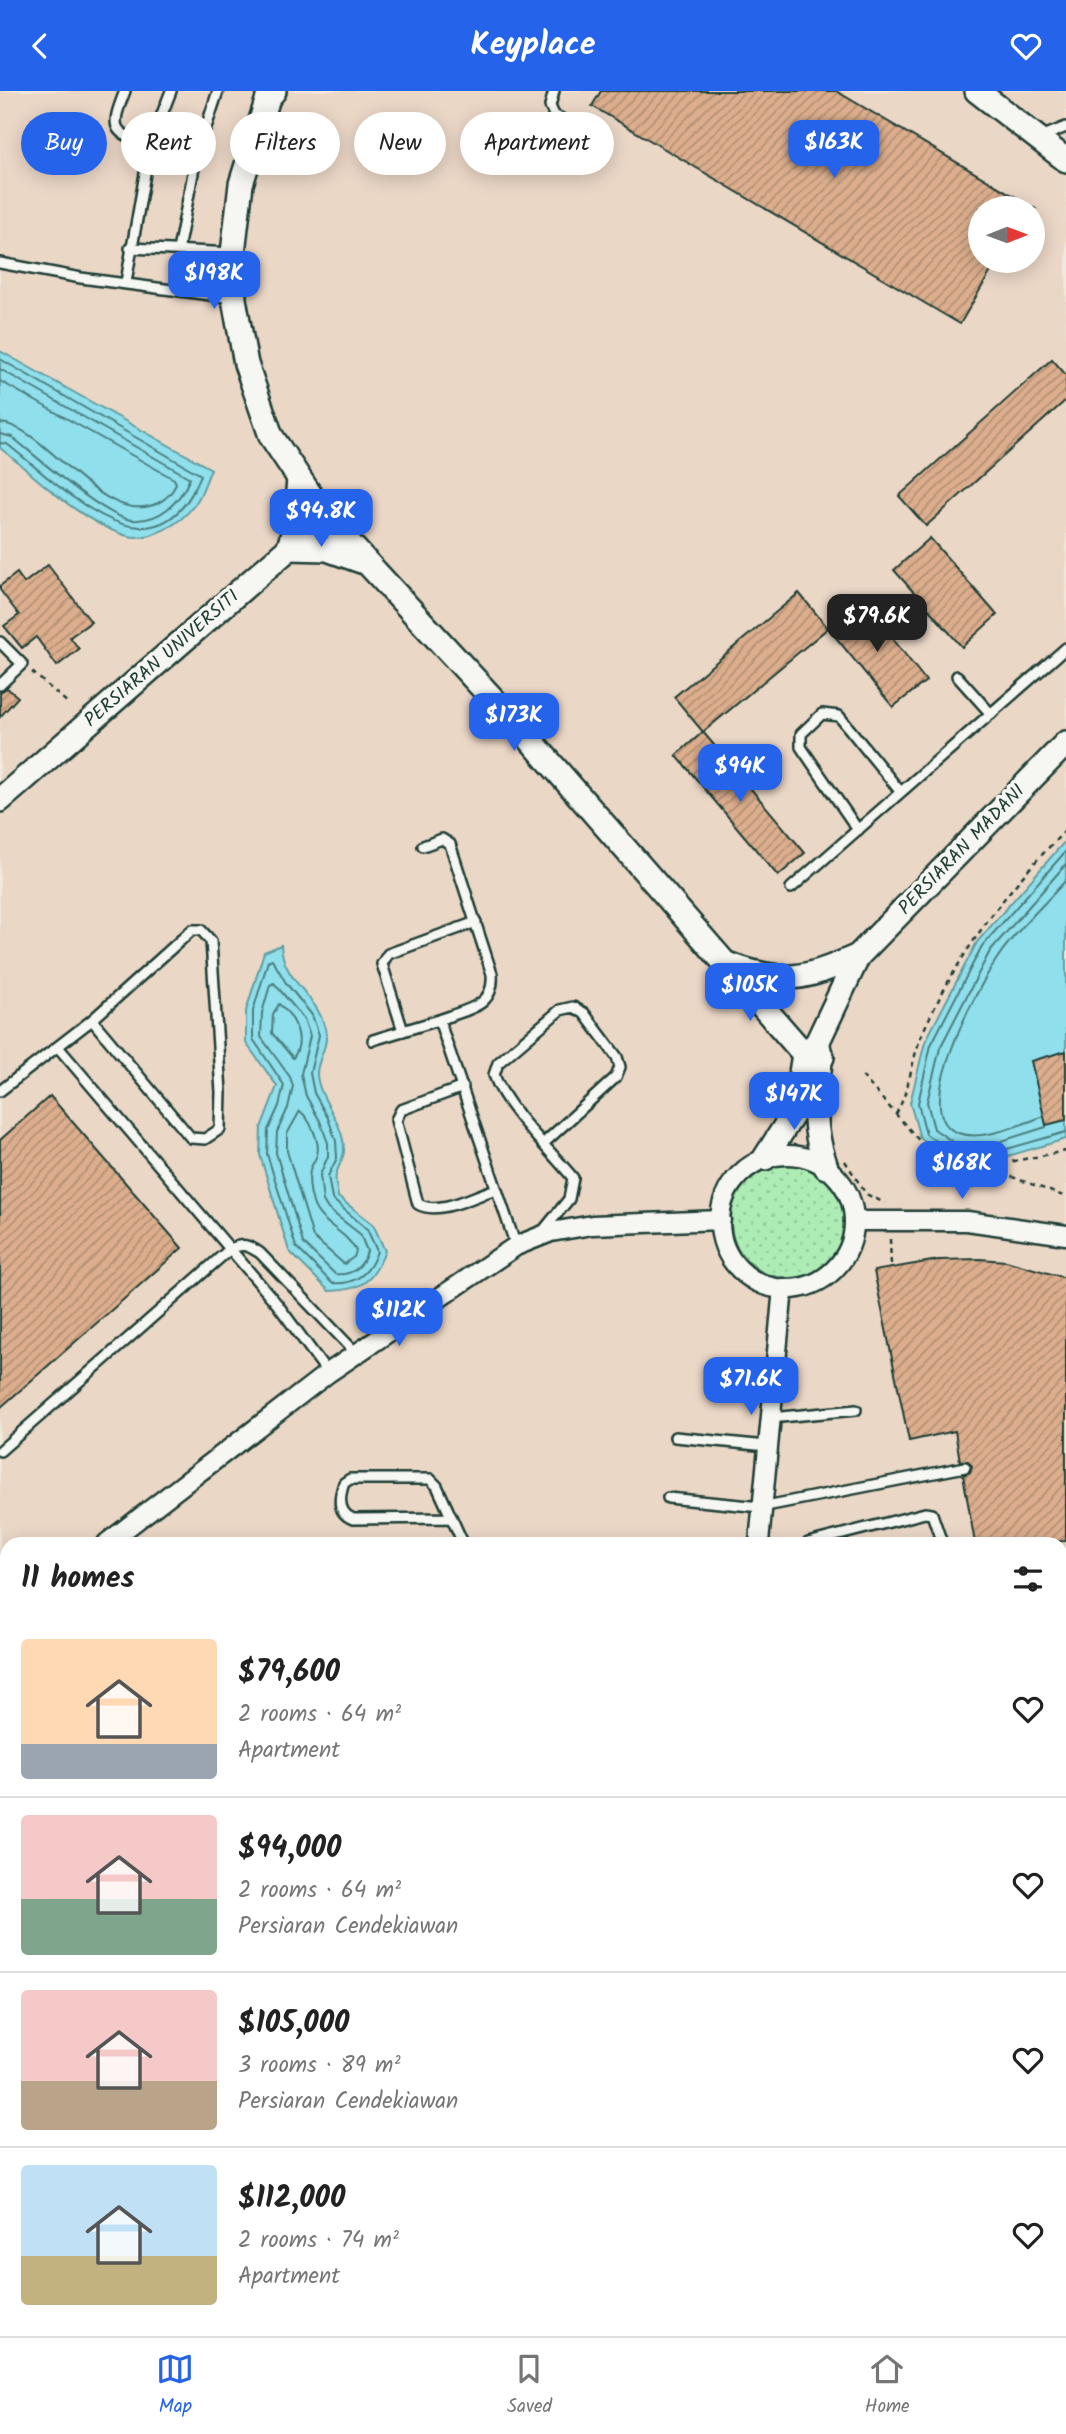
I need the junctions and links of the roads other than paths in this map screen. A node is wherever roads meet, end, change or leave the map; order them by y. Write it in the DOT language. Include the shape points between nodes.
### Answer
graph roads {
  1 [pos="125,91"];
  2 [pos="172,91"];
  3 [pos="218,91"];
  4 [pos="554,91"];
  5 [pos="977,91"];
  6 [pos="267,94"];
  7 [pos="163,112"];
  8 [pos="553,112"];
  9 [pos="1066,127"];
  10 [pos="121,135"];
  11 [pos="1039,137"];
  12 [pos="1066,160"];
  13 [pos="144,175"];
  14 [pos="130,248"];
  15 [pos="177,250"];
  16 [pos="233,253"];
  17 [pos="0,263"];
  18 [pos="126,282"];
  19 [pos="234,299"];
  20 [pos="299,479"];
  21 [pos="325,517"];
  22 [pos="289,548"];
  23 [pos="367,563"];
  24 [pos="0,642"];
  25 [pos="1066,648"];
  26 [pos="957,676"];
  27 [pos="0,685"];
  28 [pos="990,714"];
  29 [pos="1066,743"];
  30 [pos="899,790"];
  31 [pos="0,800"];
  32 [pos="858,830"];
  33 [pos="423,846"];
  34 [pos="790,888"];
  35 [pos="476,922"];
  36 [pos="858,956"];
  37 [pos="729,965"];
  38 [pos="92,1020"];
  39 [pos="439,1020"];
  40 [pos="403,1031"];
  41 [pos="373,1041"];
  42 [pos="58,1047"];
  43 [pos="814,1051"];
  44 [pos="463,1087"];
  45 [pos="0,1091"];
  46 [pos="544,1143"];
  47 [pos="765,1158"];
  48 [pos="834,1163"];
  49 [pos="496,1189"];
  50 [pos="721,1220"];
  51 [pos="854,1221"];
  52 [pos="1066,1235"];
  53 [pos="536,1238"];
  54 [pos="516,1246"];
  55 [pos="230,1249"];
  56 [pos="783,1289"];
  57 [pos="357,1354"];
  58 [pos="328,1373"];
  59 [pos="856,1410"];
  60 [pos="770,1418"];
  61 [pos="675,1437"];
  62 [pos="768,1446"];
  63 [pos="0,1451"];
  64 [pos="965,1467"];
  65 [pos="668,1498"];
  66 [pos="761,1507"];
  67 [pos="452,1518"];
  68 [pos="115,1537"];
  69 [pos="460,1537"];
  70 [pos="759,1537"];
  71 [pos="831,1537"];
  72 [pos="941,1537"];
  1 -- 10 [label="lane" via="114,118"];
  2 -- 7 [label="lane"];
  3 -- 15 [label="lane" via="196,158"];
  4 -- 8 [label="lane"];
  5 -- 11 [label="street"];
  6 -- 16 [label="street" via="241,184"];
  9 -- 11 [label="lane"];
  11 -- 12 [label="street"];
  13 -- 14 [label="lane"];
  14 -- 15 [label="lane"];
  14 -- 18 [label="lane"];
  15 -- 16 [label="lane"];
  16 -- 19 [label="street"];
  17 -- 18 [label="lane"];
  18 -- 19 [label="lane"];
  19 -- 20 [label="street" via="246,364 271,436"];
  20 -- 21 [label="street"];
  20 -- 22 [label="street"];
  21 -- 22 [label="street, PERSIARAN UNIVERSITI"];
  21 -- 23 [label="street"];
  22 -- 23 [label="street" via="327,549"];
  22 -- 31 [label="street, PERSIARAN UNIVERSITI"];
  23 -- 37 [label="street"];
  24 -- 27 [label="lane" via="22,664"];
  25 -- 28 [label="lane"];
  26 -- 28 [label="lane"];
  28 -- 30 [label="lane"];
  29 -- 36 [label="street, PERSIARAN MADANI"];
  30 -- 32 [label="lane"];
  30 -- 32 [label="lane" via="839,716 822,714 801,734 801,747"];
  32 -- 34 [label="lane"];
  33 -- 35 [label="lane" via="442,839 450,844"];
  35 -- 39 [label="lane" via="493,989 486,1001"];
  35 -- 40 [label="lane" via="383,958"];
  36 -- 37 [label="street" via="818,974 792,978 764,977"];
  36 -- 43 [label="street"];
  37 -- 43 [label="street"];
  38 -- 38 [label="lane" via="192,930 201,930 211,941 219,1129 205,1139 191,1138"];
  38 -- 42 [label="lane"];
  39 -- 40 [label="lane"];
  39 -- 44 [label="lane"];
  40 -- 41 [label="lane"];
  42 -- 45 [label="lane"];
  42 -- 55 [label="lane"];
  43 -- 47 [label="street" via="795,1111"];
  43 -- 48 [label="street" via="816,1137"];
  44 -- 49 [label="lane"];
  44 -- 49 [label="lane" via="401,1110 396,1120 418,1204 427,1210 438,1209"];
  46 -- 46 [label="lane" via="616,1077 620,1067 617,1056 584,1013 573,1007 560,1010 498,1063 494,1075 499,1088"];
  46 -- 53 [label="lane" via="573,1178 574,1188"];
  47 -- 48 [label="street" via="803,1156"];
  47 -- 50 [label="street" via="746,1169 730,1187"];
  48 -- 51 [label="street"];
  49 -- 54 [label="lane"];
  50 -- 53 [label="street" via="592,1225"];
  50 -- 56 [label="street" via="724,1243 735,1263 751,1278"];
  51 -- 52 [label="street" via="967,1221"];
  51 -- 56 [label="street" via="849,1245 837,1266 807,1286"];
  53 -- 54 [label="street"];
  54 -- 57 [label="street"];
  55 -- 57 [label="lane" via="247,1245 260,1253"];
  55 -- 58 [label="lane"];
  55 -- 63 [label="lane"];
  56 -- 60 [label="street"];
  57 -- 58 [label="street"];
  58 -- 68 [label="street"];
  59 -- 60 [label="lane"];
  60 -- 62 [label="street"];
  61 -- 62 [label="lane"];
  62 -- 66 [label="street"];
  64 -- 66 [label="lane"];
  65 -- 66 [label="lane"];
  66 -- 70 [label="street"];
  67 -- 67 [label="lane" via="430,1479 351,1479 341,1492 341,1509 353,1519"];
  67 -- 69 [label="lane"];
  71 -- 72 [label="lane" via="925,1513 937,1520"];
}
